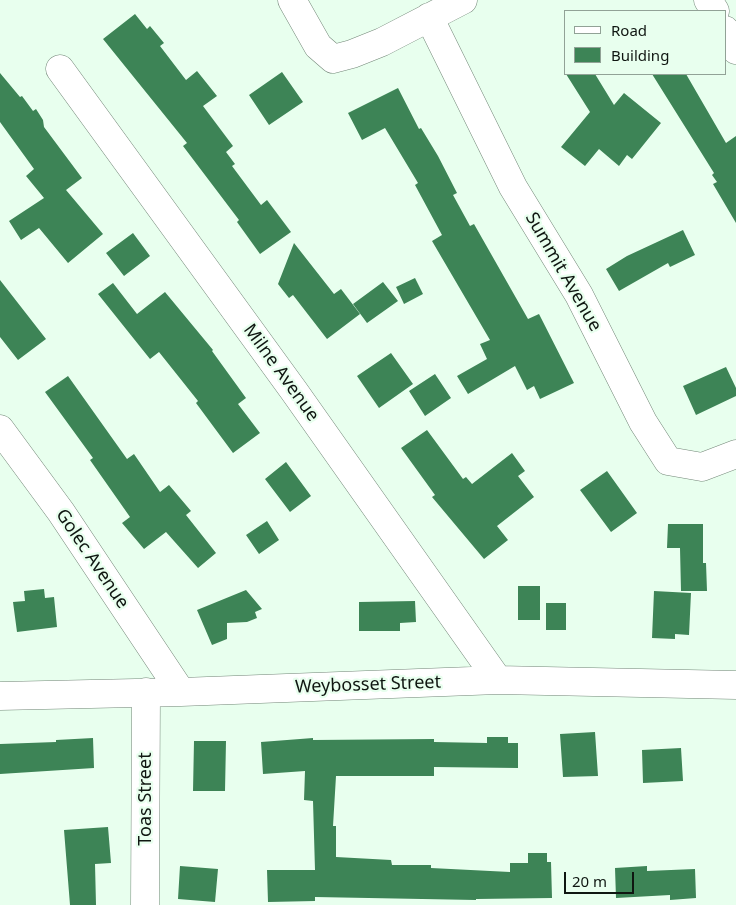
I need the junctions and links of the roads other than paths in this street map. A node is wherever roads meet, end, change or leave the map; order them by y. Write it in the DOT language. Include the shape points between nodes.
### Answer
graph roads {
  1 [pos="292,0"];
  2 [pos="463,0"];
  3 [pos="429,17"];
  4 [pos="726,32"];
  5 [pos="736,50"];
  6 [pos="60,69"];
  7 [pos="0,429"];
  8 [pos="736,454"];
  9 [pos="498,680"];
  10 [pos="736,685"];
  11 [pos="146,692"];
  12 [pos="181,692"];
  13 [pos="0,696"];
  14 [pos="145,905"];
  1 -- 3 [label="street" via="318,46 333,59 382,42"];
  2 -- 3 [label="street"];
  3 -- 8 [label="street, Summit Avenue" via="513,187 579,295 643,422 668,461 702,467"];
  4 -- 5 [label="street"];
  6 -- 9 [label="street, Milne Avenue"];
  7 -- 12 [label="street, Golec Avenue" via="61,512"];
  9 -- 10 [label="street, Weybosset Street"];
  9 -- 12 [label="street, Weybosset Street"];
  11 -- 12 [label="street, Weybosset Street"];
  11 -- 13 [label="street, Weybosset Street"];
  11 -- 14 [label="street, Toas Street"];
}
